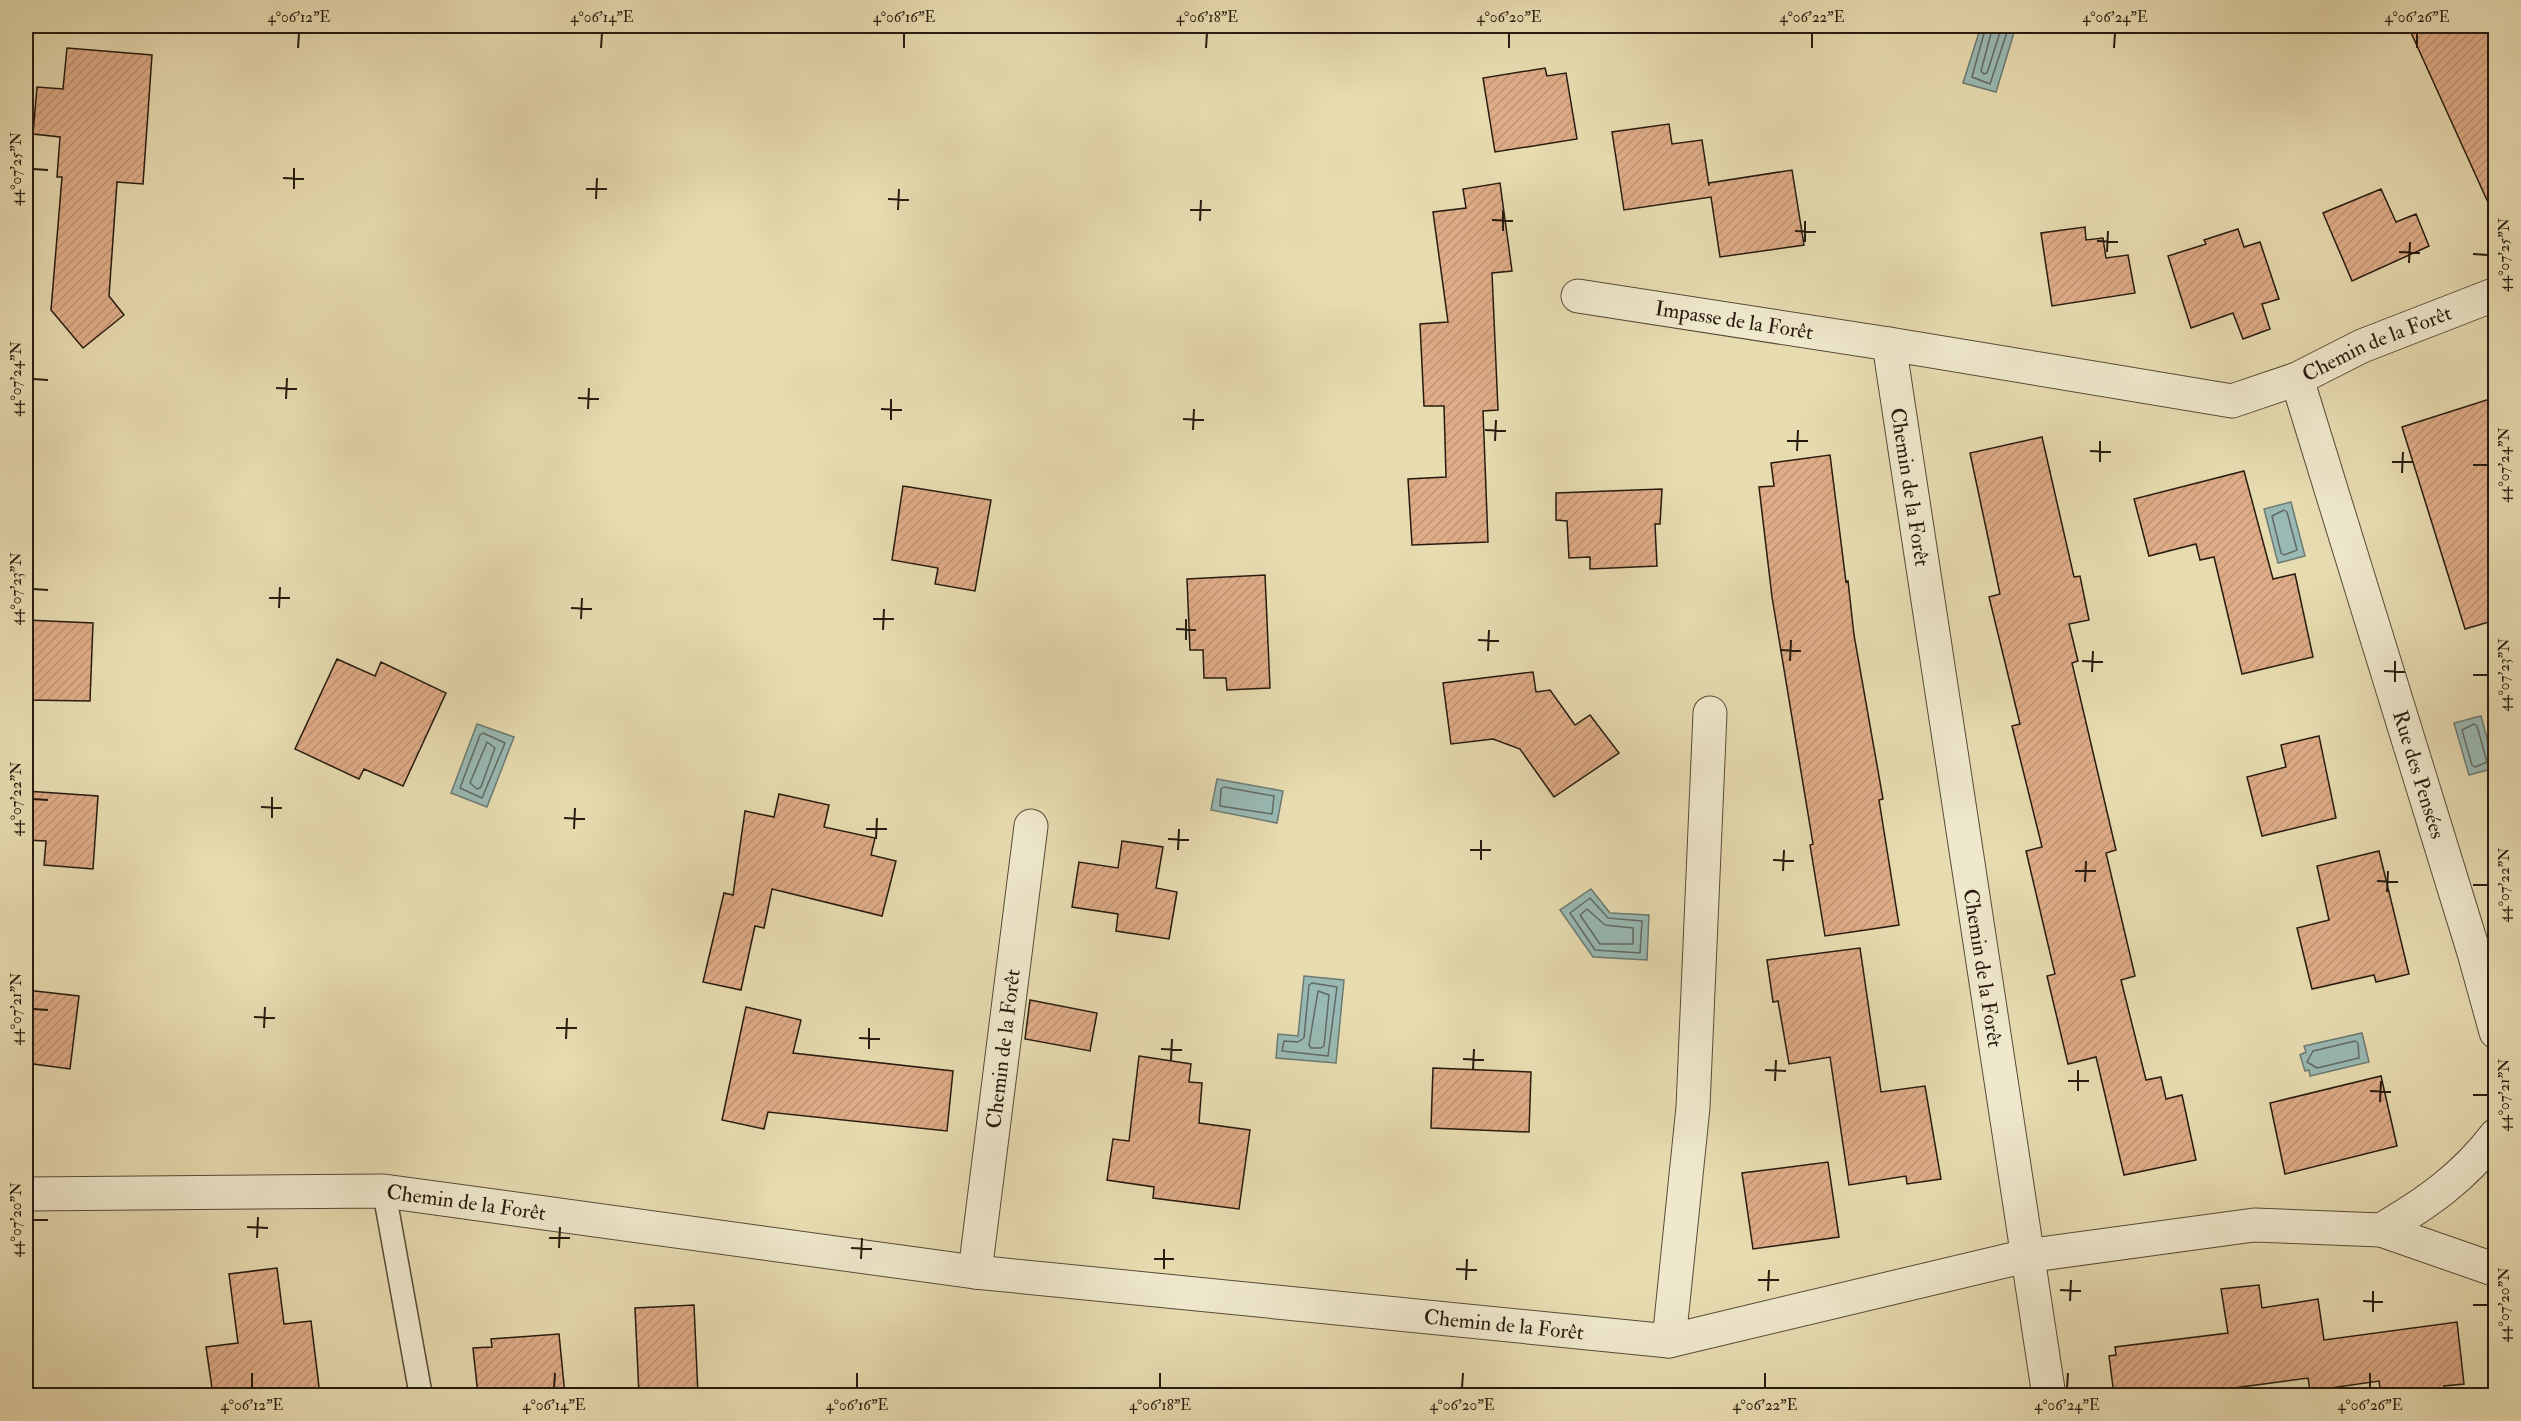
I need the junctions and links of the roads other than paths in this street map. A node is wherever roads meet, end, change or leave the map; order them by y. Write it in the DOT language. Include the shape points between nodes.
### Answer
graph roads {
  1 [pos="2496,294"];
  2 [pos="1578,296"];
  3 [pos="1889,344"];
  4 [pos="2297,379"];
  5 [pos="1710,713"];
  6 [pos="1031,826"];
  7 [pos="2496,1032"];
  8 [pos="2496,1135"];
  9 [pos="384,1191"];
  10 [pos="26,1194"];
  11 [pos="2381,1230"];
  12 [pos="2026,1256"];
  13 [pos="2496,1270"];
  14 [pos="975,1272"];
  15 [pos="1669,1341"];
  16 [pos="421,1395"];
  17 [pos="2049,1395"];
  1 -- 4 [label="street, Chemin de la Forêt" via="2362,346"];
  2 -- 3 [label="street, Impasse de la Forêt"];
  3 -- 4 [label="street, Chemin de la Forêt" via="2232,401"];
  3 -- 12 [label="street, Chemin de la Forêt"];
  4 -- 7 [label="street, Rue des Pensées"];
  5 -- 15 [label="street" via="1693,1107"];
  6 -- 14 [label="street, Chemin de la Forêt"];
  8 -- 11 [label="street" via="2474,1164 2425,1204"];
  9 -- 10 [label="street, Chemin de la Forêt"];
  9 -- 14 [label="street, Chemin de la Forêt"];
  9 -- 16 [label="lane"];
  11 -- 12 [label="street, Chemin de la Forêt" via="2253,1225"];
  11 -- 13 [label="street, Chemin de la Forêt"];
  12 -- 15 [label="street, Chemin de la Forêt"];
  12 -- 17 [label="street"];
  14 -- 15 [label="street, Chemin de la Forêt"];
}
